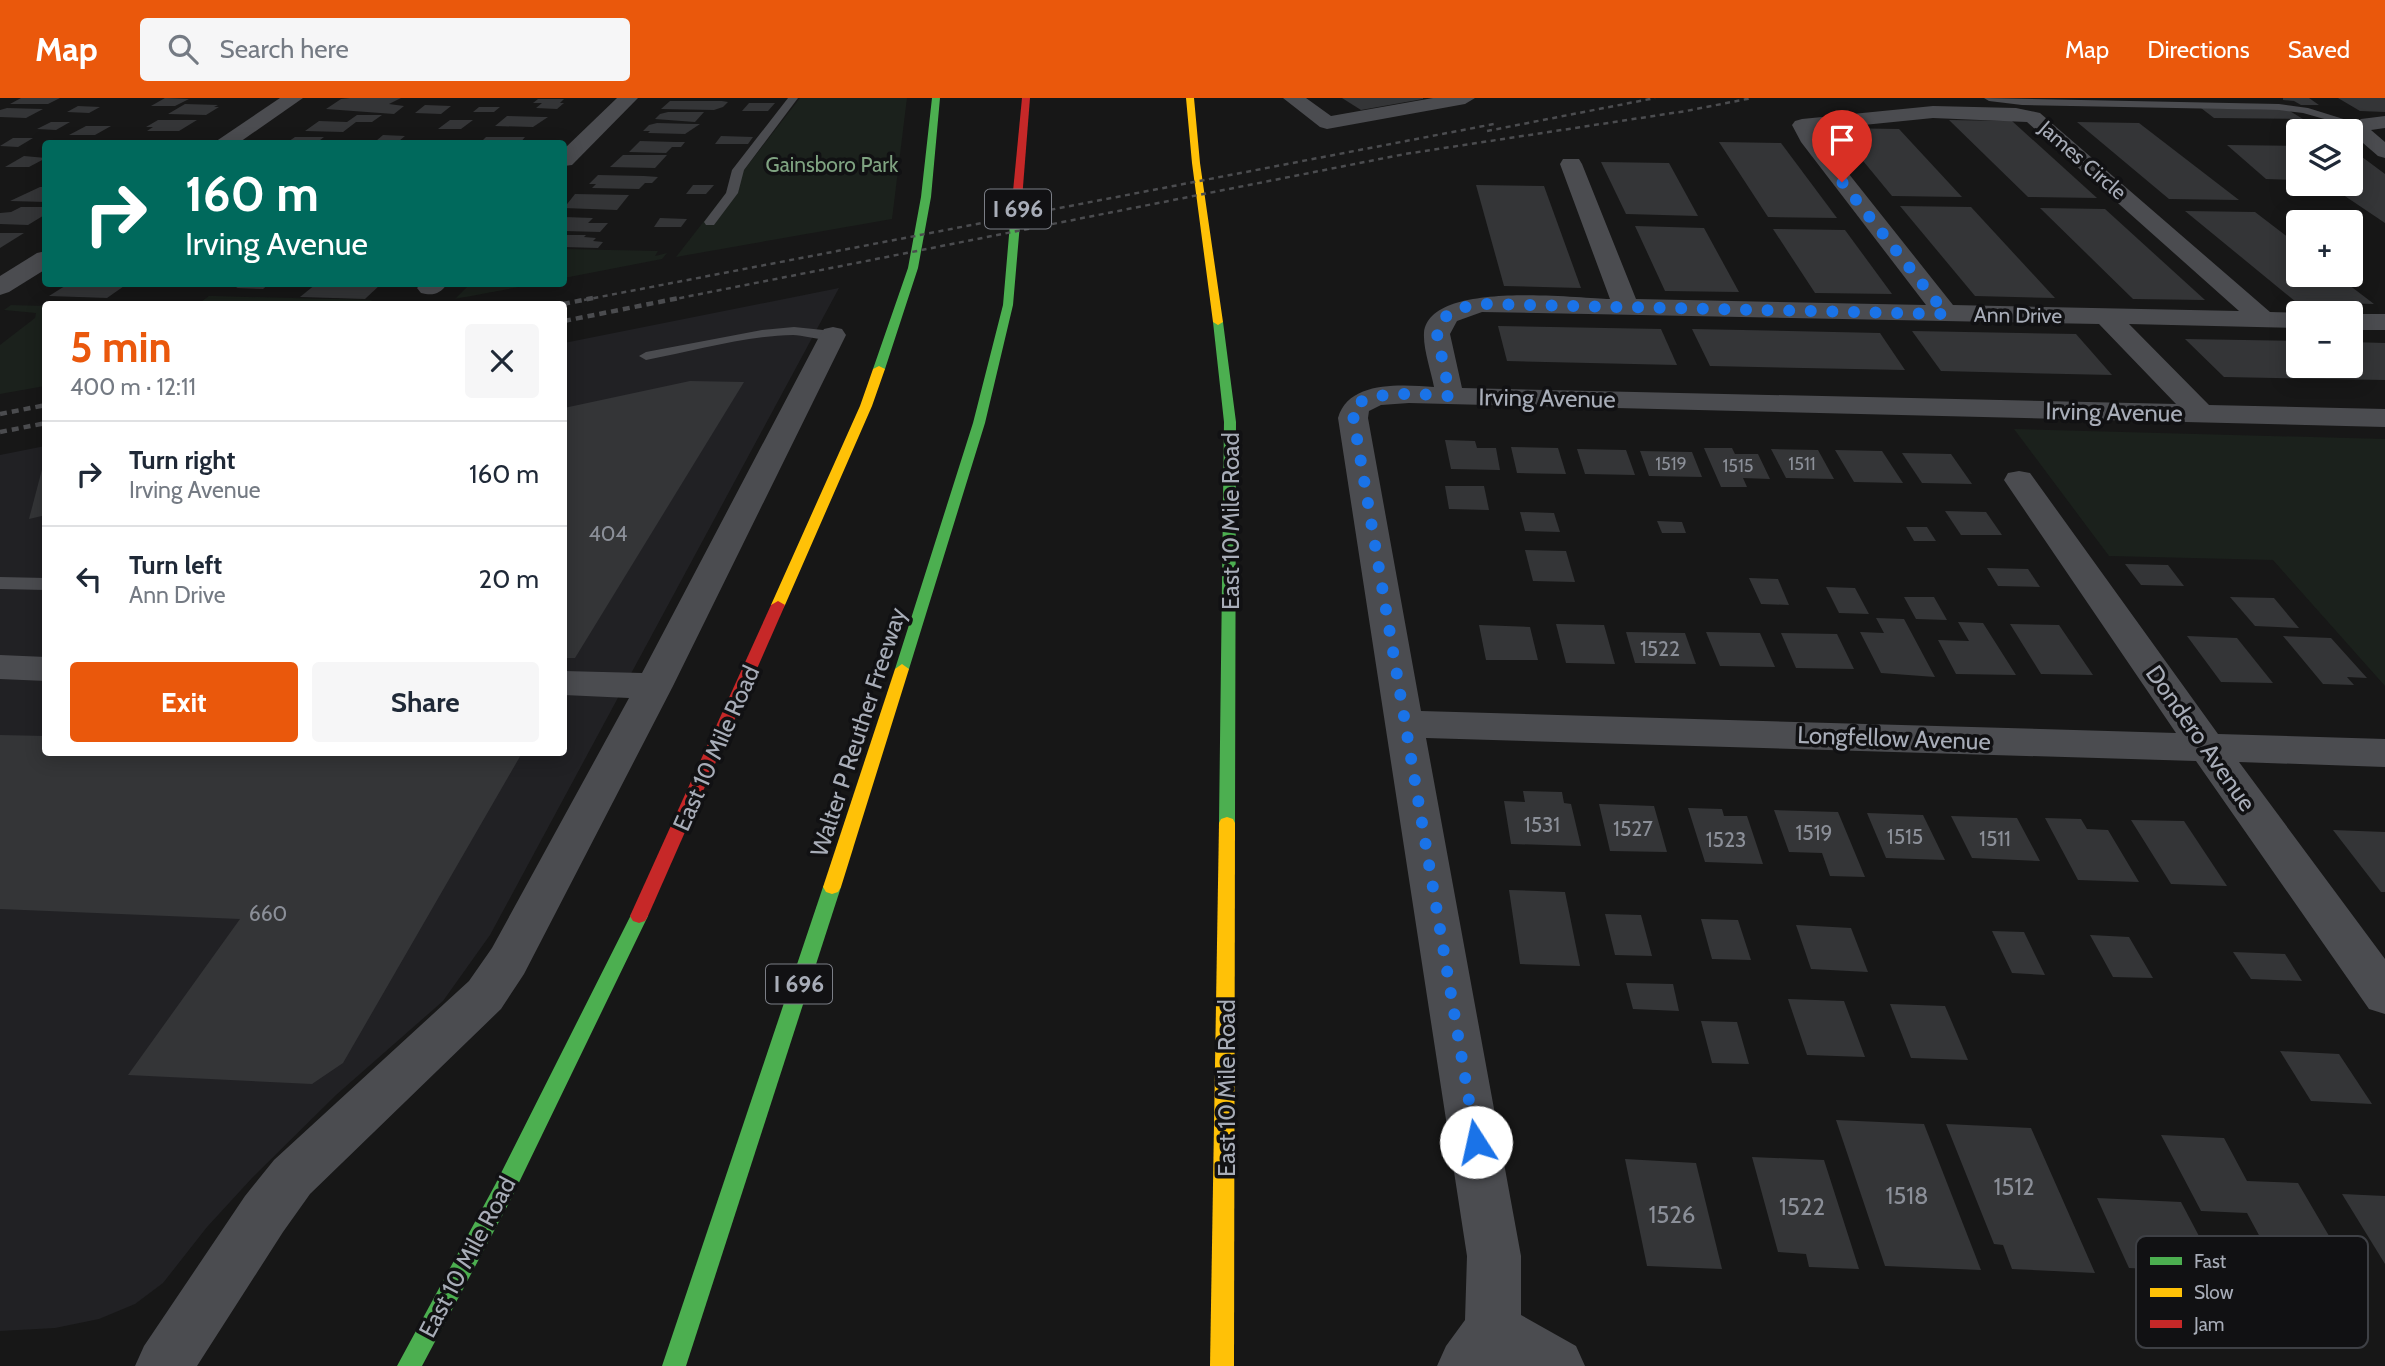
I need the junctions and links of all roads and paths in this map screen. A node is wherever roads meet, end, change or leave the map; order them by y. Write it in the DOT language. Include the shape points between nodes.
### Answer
graph roads {
  1 [pos="293,98"];
  2 [pos="628,98"];
  3 [pos="793,98"];
  4 [pos="936,98"];
  5 [pos="1026,98"];
  6 [pos="1190,98"];
  7 [pos="1293,98"];
  8 [pos="1465,98"];
  9 [pos="1989,98"];
  10 [pos="2336,119"];
  11 [pos="2385,122"];
  12 [pos="2363,126"];
  13 [pos="2363,136"];
  14 [pos="228,140"];
  15 [pos="2385,152"];
  16 [pos="567,157"];
  17 [pos="1571,164"];
  18 [pos="710,222"];
  19 [pos="42,261"];
  20 [pos="0,287"];
  21 [pos="1626,307"];
  22 [pos="1946,314"];
  23 [pos="2107,317"];
  24 [pos="2264,320"];
  25 [pos="2286,320"];
  26 [pos="2363,322"];
  27 [pos="2385,322"];
  28 [pos="833,335"];
  29 [pos="646,356"];
  30 [pos="1450,396"];
  31 [pos="2201,414"];
  32 [pos="2385,418"];
  33 [pos="2019,480"];
  34 [pos="0,583"];
  35 [pos="42,584"];
  36 [pos="0,667"];
  37 [pos="42,669"];
  38 [pos="567,683"];
  39 [pos="654,686"];
  40 [pos="1404,724"];
  41 [pos="2206,747"];
  42 [pos="2385,753"];
  43 [pos="2385,995"];
  44 [pos="1480,1348"];
  45 [pos="164,1366"];
  46 [pos="409,1366"];
  47 [pos="674,1366"];
  48 [pos="1222,1366"];
  49 [pos="1556,1366"];
  1 -- 14 [label="street"];
  2 -- 16 [label="street"];
  3 -- 18 [label="lane" via="738,170 732,194"];
  4 -- 46 [label="main road, East 10 Mile Road" via="913,268 866,406 659,876 503,1192"];
  5 -- 47 [label="main road, Walter P Reuther Freeway / I 696" via="1008,305 979,423"];
  6 -- 48 [label="main road, East 10 Mile Road" via="1230,422"];
  7 -- 8 [label="street" via="1327,123"];
  9 -- 10 [label="lane" via="2280,107"];
  11 -- 12 [label="street"];
  13 -- 15 [label="street"];
  17 -- 21 [label="street"];
  19 -- 20 [label="street"];
  21 -- 22 [label="street, Ann Drive"];
  21 -- 30 [label="street, Ann Drive" via="1482,304 1452,311 1437,334"];
  22 -- 23 [label="street, Ann Drive"];
  22 -- 24 [label="street, James Circle" via="1802,125 1933,112 2034,117"];
  23 -- 24 [label="street, Ann Drive"];
  23 -- 31 [label="street"];
  24 -- 25 [label="street, Ann Drive"];
  26 -- 27 [label="street"];
  28 -- 29 [label="lane" via="762,334"];
  28 -- 39 [label="street"];
  30 -- 31 [label="street, Irving Avenue"];
  30 -- 40 [label="street, Irving Avenue" via="1387,395 1362,400 1352,409"];
  31 -- 32 [label="street, Irving Avenue"];
  33 -- 41 [label="street, Dondero Avenue"];
  34 -- 35 [label="lane"];
  36 -- 37 [label="street"];
  38 -- 39 [label="street"];
  39 -- 45 [label="street" via="508,961 485,995 292,1177"];
  40 -- 41 [label="street, Longfellow Avenue"];
  40 -- 44 [label="street, Irving Avenue" via="1494,1256"];
  41 -- 42 [label="street, Longfellow Avenue"];
  41 -- 43 [label="street, Dondero Avenue"];
  44 -- 49 [label="street"];
}
